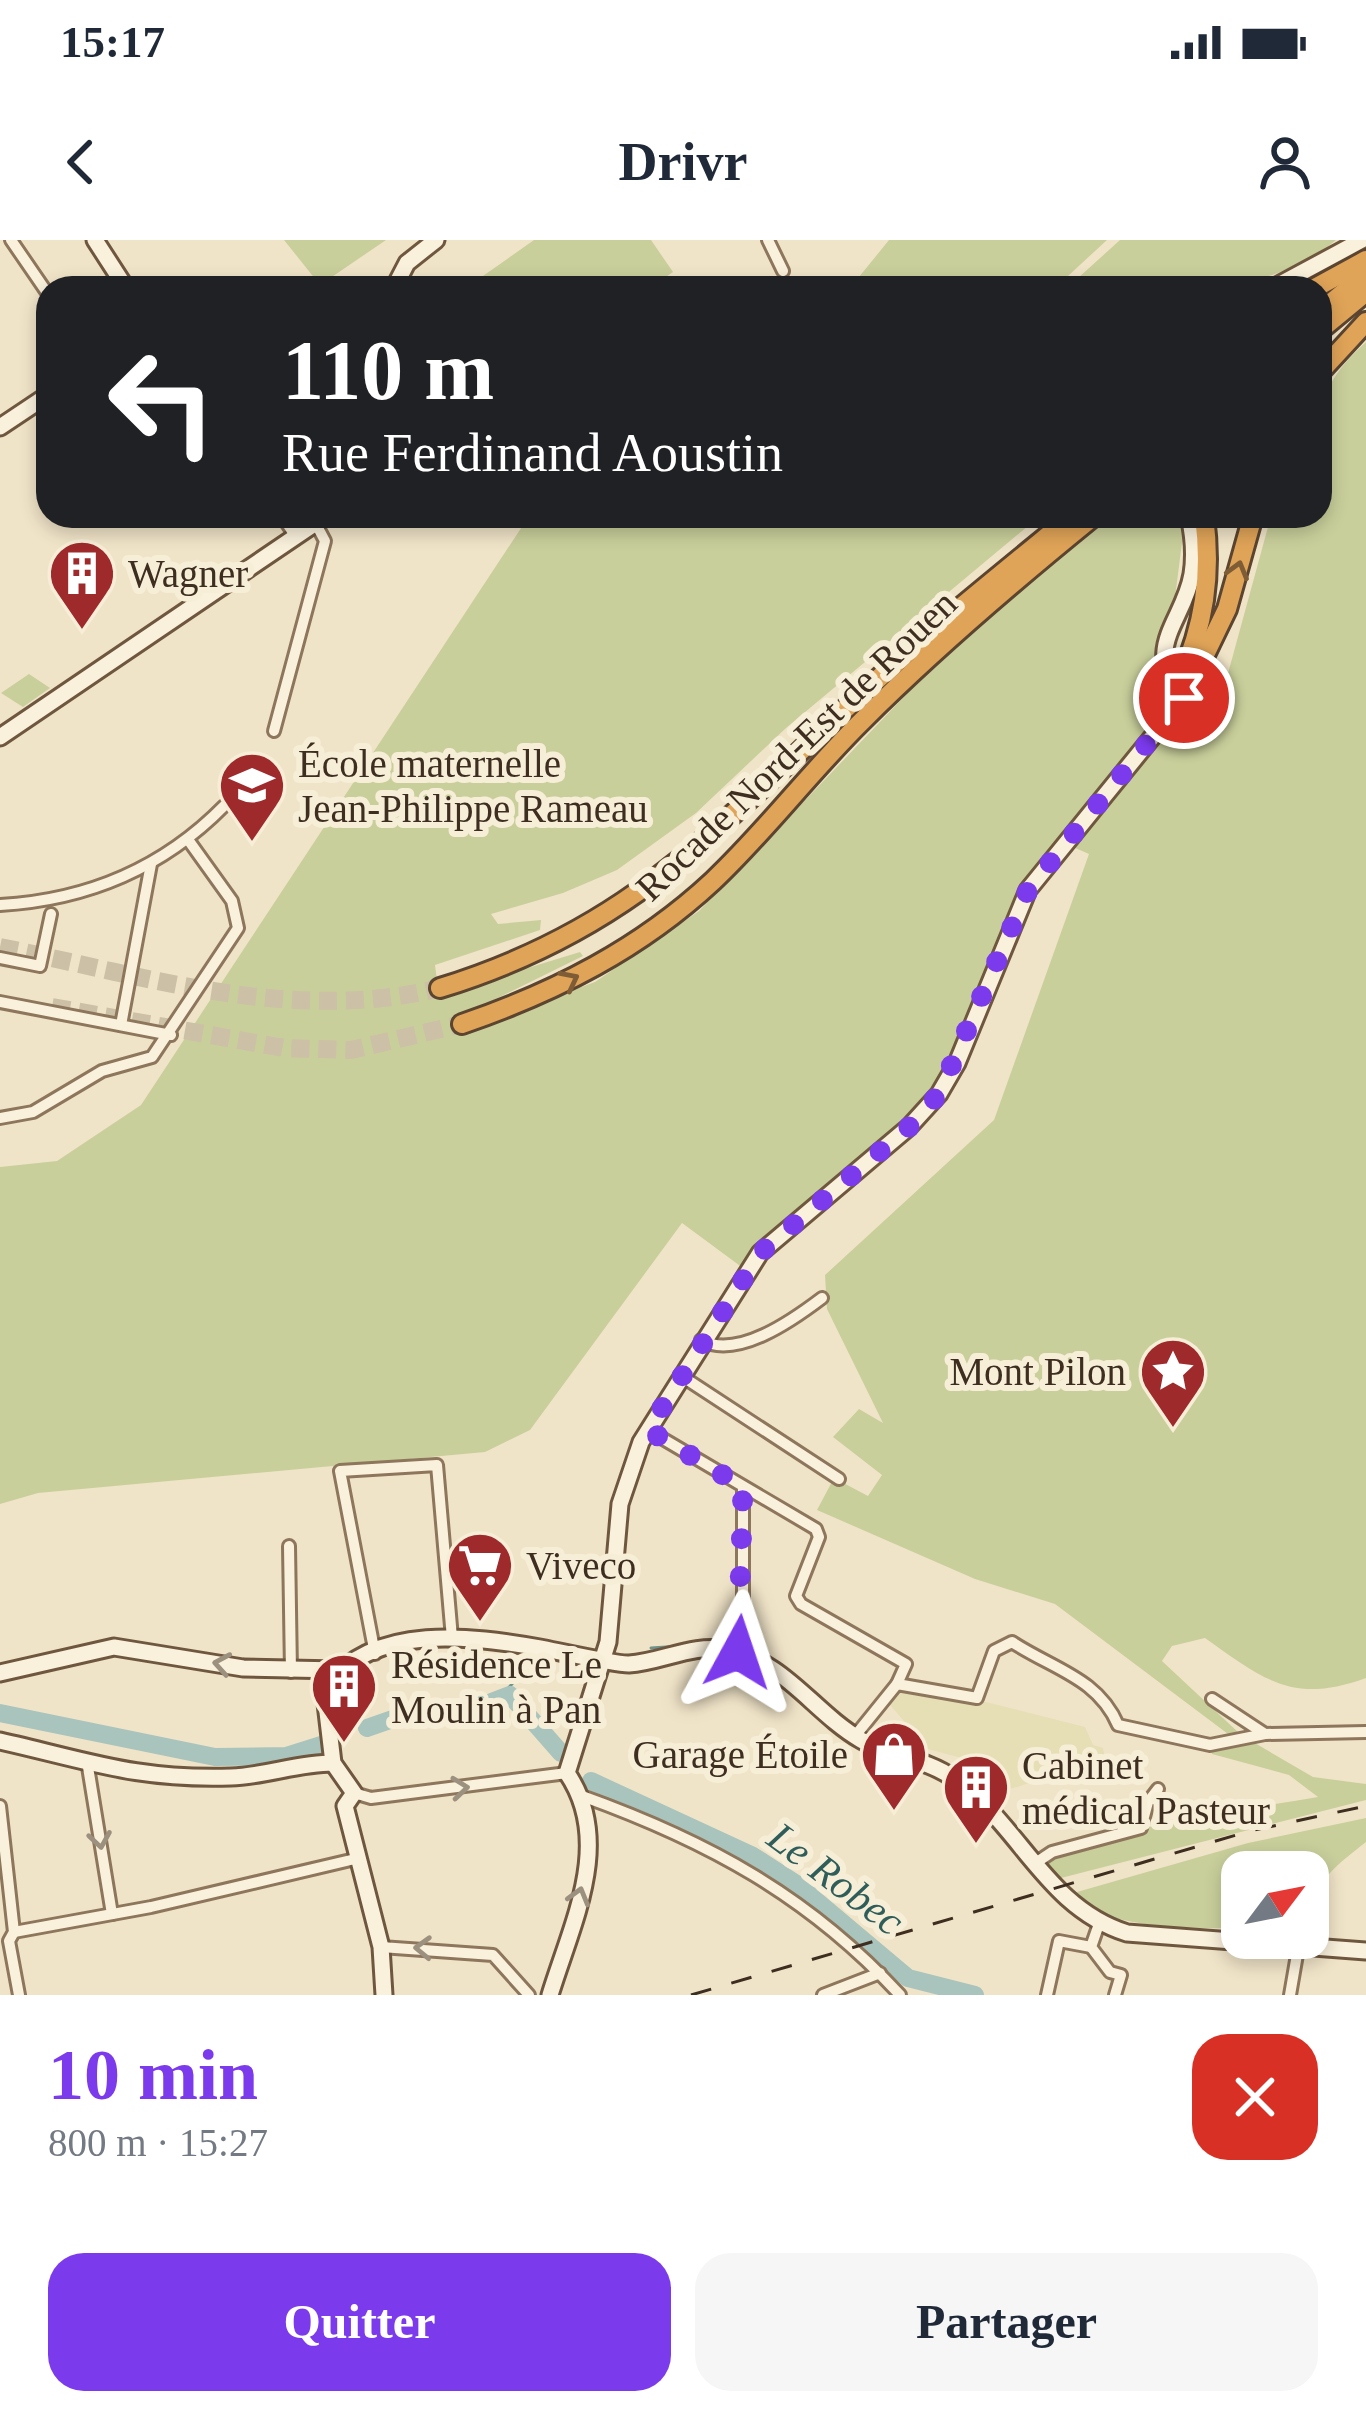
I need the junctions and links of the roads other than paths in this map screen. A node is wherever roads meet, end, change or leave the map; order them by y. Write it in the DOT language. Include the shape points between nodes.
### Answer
graph roads {
  1 [pos="11,240"];
  2 [pos="95,240"];
  3 [pos="436,240"];
  4 [pos="768,240"];
  5 [pos="1362,240"];
  6 [pos="1366,260"];
  7 [pos="782,271"];
  8 [pos="1366,274"];
  9 [pos="36,276"];
  10 [pos="118,276"];
  11 [pos="400,276"];
  12 [pos="1295,276"];
  13 [pos="1332,279"];
  14 [pos="1366,292"];
  15 [pos="1332,302"];
  16 [pos="1332,320"];
  17 [pos="1366,322"];
  18 [pos="1332,359"];
  19 [pos="36,403"];
  20 [pos="0,428"];
  21 [pos="290,528"];
  22 [pos="309,528"];
  23 [pos="322,528"];
  24 [pos="1058,528"];
  25 [pos="1080,528"];
  26 [pos="1190,528"];
  27 [pos="1205,528"];
  28 [pos="1250,528"];
  29 [pos="296,537"];
  30 [pos="1180,693"];
  31 [pos="274,730"];
  32 [pos="0,737"];
  33 [pos="224,806"];
  34 [pos="189,841"];
  35 [pos="152,864"];
  36 [pos="0,905"];
  37 [pos="51,914"];
  38 [pos="0,958"];
  39 [pos="440,988"];
  40 [pos="0,1002"];
  41 [pos="462,1024"];
  42 [pos="121,1025"];
  43 [pos="171,1035"];
  44 [pos="0,1118"];
  45 [pos="822,1298"];
  46 [pos="701,1340"];
  47 [pos="680,1375"];
  48 [pos="648,1430"];
  49 [pos="839,1480"];
  50 [pos="743,1487"];
  51 [pos="290,1546"];
  52 [pos="452,1638"];
  53 [pos="738,1652"];
  54 [pos="375,1654"];
  55 [pos="602,1657"];
  56 [pos="291,1672"];
  57 [pos="0,1673"];
  58 [pos="323,1678"];
  59 [pos="897,1684"];
  60 [pos="1212,1699"];
  61 [pos="1366,1732"];
  62 [pos="1265,1734"];
  63 [pos="855,1736"];
  64 [pos="0,1742"];
  65 [pos="333,1763"];
  66 [pos="88,1766"];
  67 [pos="567,1773"];
  68 [pos="1158,1790"];
  69 [pos="354,1793"];
  70 [pos="582,1796"];
  71 [pos="0,1806"];
  72 [pos="355,1859"];
  73 [pos="1034,1864"];
  74 [pos="112,1914"];
  75 [pos="1099,1924"];
  76 [pos="14,1932"];
  77 [pos="1221,1938"];
  78 [pos="381,1947"];
  79 [pos="1091,1947"];
  80 [pos="1329,1947"];
  81 [pos="1366,1951"];
  82 [pos="1296,1959"];
  83 [pos="880,1973"];
  84 [pos="19,1995"];
  85 [pos="384,1995"];
  86 [pos="529,1995"];
  87 [pos="550,1995"];
  88 [pos="823,1995"];
  89 [pos="900,1995"];
  90 [pos="1047,1995"];
  91 [pos="1115,1995"];
  92 [pos="1290,1995"];
  1 -- 9 [label="street"];
  2 -- 10 [label="main road"];
  3 -- 11 [label="main road"];
  4 -- 7 [label="street"];
  5 -- 12 [label="main road"];
  6 -- 13 [label="highway"];
  8 -- 15 [label="highway"];
  14 -- 16 [label="highway"];
  17 -- 18 [label="highway"];
  19 -- 20 [label="main road"];
  21 -- 29 [label="street"];
  22 -- 29 [label="main road"];
  23 -- 31 [label="street"];
  24 -- 39 [label="highway, Rocade Nord-Est de Rouen" via="654,885 541,952"];
  41 -- 25 [label="highway, Rocade Nord-Est de Rouen, one-way" via="569,981 671,917 933,652"];
  26 -- 30 [label="main road" via="1192,574 1164,642"];
  27 -- 30 [label="highway" via="1202,619"];
  30 -- 28 [label="highway, one-way" via="1227,609"];
  29 -- 32 [label="main road"];
  30 -- 46 [label="main road" via="1016,915 939,1094 760,1253"];
  33 -- 34 [label="street"];
  34 -- 35 [label="street"];
  34 -- 43 [label="street" via="232,901 238,928"];
  35 -- 36 [label="street" via="59,899"];
  35 -- 42 [label="street"];
  37 -- 38 [label="street" via="40,967"];
  40 -- 42 [label="street"];
  42 -- 43 [label="street"];
  43 -- 44 [label="street" via="139,1064 102,1071 33,1112"];
  45 -- 46 [label="street" via="743,1342"];
  46 -- 47 [label="main road"];
  47 -- 48 [label="main road"];
  47 -- 49 [label="street"];
  48 -- 50 [label="street"];
  48 -- 55 [label="main road" via="623,1489"];
  50 -- 53 [label="street"];
  50 -- 59 [label="street" via="816,1529 820,1537 796,1596 906,1664"];
  51 -- 56 [label="street"];
  52 -- 54 [label="main road" via="405,1640"];
  52 -- 54 [label="street" via="437,1465 340,1471"];
  52 -- 55 [label="main road"];
  53 -- 55 [label="main road" via="696,1649 625,1665"];
  53 -- 63 [label="main road" via="769,1664"];
  54 -- 58 [label="main road"];
  55 -- 67 [label="main road"];
  56 -- 57 [label="main road, one-way" via="114,1647"];
  56 -- 58 [label="main road"];
  58 -- 65 [label="main road"];
  59 -- 62 [label="street" via="976,1698 994,1651 1012,1642 1090,1686 1118,1725 1134,1732 1210,1745"];
  59 -- 63 [label="street"];
  60 -- 62 [label="street"];
  61 -- 62 [label="street"];
  63 -- 73 [label="main road" via="953,1777"];
  64 -- 66 [label="main road"];
  65 -- 66 [label="main road" via="186,1778"];
  65 -- 69 [label="main road"];
  66 -- 74 [label="street, one-way"];
  69 -- 67 [label="street, one-way" via="370,1798"];
  67 -- 70 [label="main road"];
  68 -- 73 [label="street" via="1141,1828"];
  69 -- 72 [label="main road" via="345,1805"];
  70 -- 83 [label="street" via="747,1867"];
  87 -- 70 [label="main road, one-way" via="589,1865"];
  71 -- 76 [label="street"];
  72 -- 74 [label="street"];
  72 -- 78 [label="main road"];
  73 -- 75 [label="main road" via="1066,1903"];
  74 -- 76 [label="street"];
  75 -- 77 [label="main road"];
  75 -- 79 [label="street"];
  76 -- 84 [label="street"];
  78 -- 85 [label="main road"];
  86 -- 78 [label="street, one-way" via="494,1955"];
  79 -- 90 [label="street" via="1059,1941"];
  79 -- 91 [label="street" via="1121,1975"];
  80 -- 81 [label="main road"];
  82 -- 92 [label="street"];
  83 -- 88 [label="street"];
  83 -- 89 [label="street"];
}
